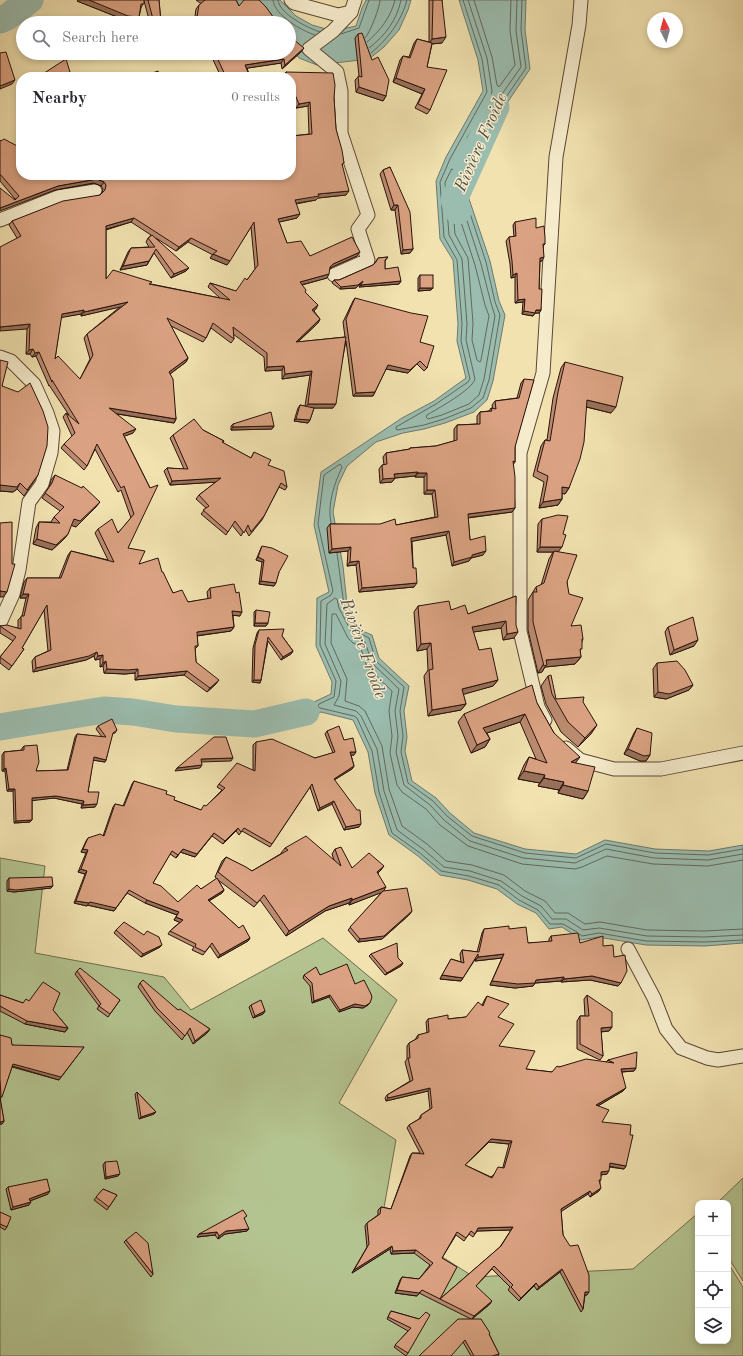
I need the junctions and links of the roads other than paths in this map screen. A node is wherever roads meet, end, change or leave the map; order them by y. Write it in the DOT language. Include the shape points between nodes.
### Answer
graph roads {
  1 [pos="291,0"];
  2 [pos="581,0"];
  3 [pos="353,6"];
  4 [pos="95,191"];
  5 [pos="0,220"];
  6 [pos="334,275"];
  7 [pos="0,357"];
  8 [pos="0,623"];
  9 [pos="552,731"];
  10 [pos="560,741"];
  11 [pos="743,752"];
  12 [pos="628,949"];
  13 [pos="743,1056"];
  1 -- 3 [label="street" via="338,16"];
  2 -- 9 [label="street" via="556,157 543,373 520,453 520,631 538,707"];
  3 -- 6 [label="street" via="332,31 309,49 337,72 341,91 341,133 368,215 358,229 368,260"];
  4 -- 5 [label="street" via="58,197"];
  7 -- 8 [label="street" via="12,361 34,384 53,431 51,453 42,484 29,502 13,594"];
  10 -- 11 [label="street" via="580,760 614,769 661,769"];
  12 -- 13 [label="street" via="654,998 666,1029 681,1048 718,1060"];
}
